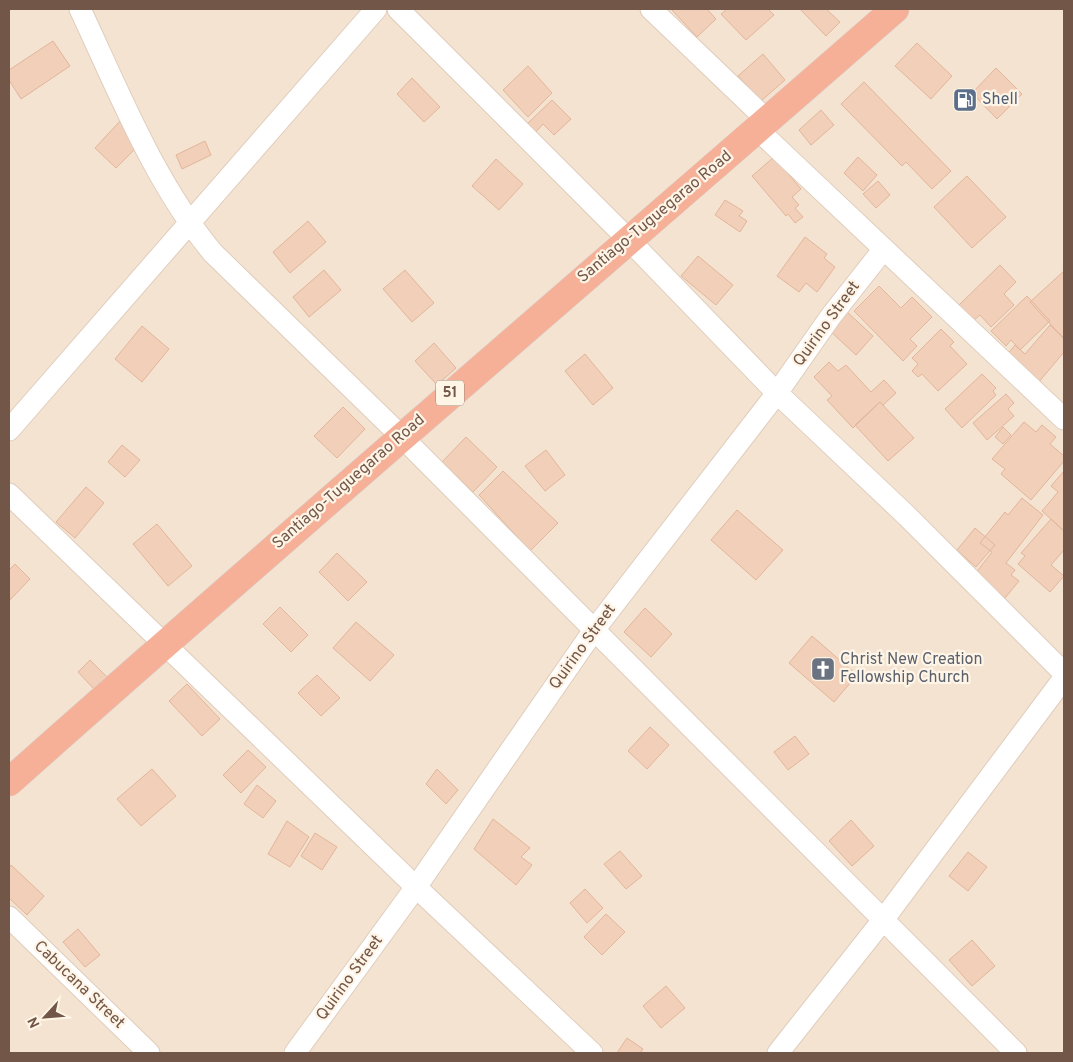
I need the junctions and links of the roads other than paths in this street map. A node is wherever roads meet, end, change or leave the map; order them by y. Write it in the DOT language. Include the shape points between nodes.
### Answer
graph roads {
  1 [pos="80,9"];
  2 [pos="376,9"];
  3 [pos="398,9"];
  4 [pos="650,9"];
  5 [pos="886,12"];
  6 [pos="763,125"];
  7 [pos="188,223"];
  8 [pos="628,239"];
  9 [pos="883,250"];
  10 [pos="777,393"];
  11 [pos="1064,419"];
  12 [pos="9,430"];
  13 [pos="401,436"];
  14 [pos="9,494"];
  15 [pos="594,630"];
  16 [pos="164,643"];
  17 [pos="1064,673"];
  18 [pos="1064,678"];
  19 [pos="9,782"];
  20 [pos="416,887"];
  21 [pos="9,917"];
  22 [pos="883,920"];
  23 [pos="149,1053"];
  24 [pos="295,1053"];
  25 [pos="592,1053"];
  26 [pos="778,1053"];
  27 [pos="1016,1053"];
  1 -- 7 [label="street" via="135,126"];
  2 -- 7 [label="street"];
  3 -- 8 [label="street"];
  4 -- 6 [label="street"];
  5 -- 6 [label="highway, Santiago-Tuguegarao Road / 51"];
  6 -- 8 [label="highway, Santiago-Tuguegarao Road / 51"];
  6 -- 9 [label="street"];
  7 -- 12 [label="street"];
  7 -- 13 [label="street" via="213,253"];
  8 -- 10 [label="street"];
  8 -- 13 [label="highway, Santiago-Tuguegarao Road / 51"];
  9 -- 10 [label="street, Quirino Street"];
  9 -- 11 [label="street"];
  10 -- 15 [label="street, Quirino Street"];
  10 -- 17 [label="street"];
  13 -- 15 [label="street"];
  13 -- 16 [label="highway, Santiago-Tuguegarao Road / 51"];
  14 -- 16 [label="street"];
  15 -- 20 [label="street, Quirino Street"];
  15 -- 22 [label="street"];
  16 -- 19 [label="highway, Santiago-Tuguegarao Road / 51"];
  16 -- 20 [label="street"];
  18 -- 22 [label="street"];
  20 -- 24 [label="street, Quirino Street"];
  20 -- 25 [label="street"];
  21 -- 23 [label="street, Cabucana Street"];
  22 -- 26 [label="street"];
  22 -- 27 [label="street"];
}
